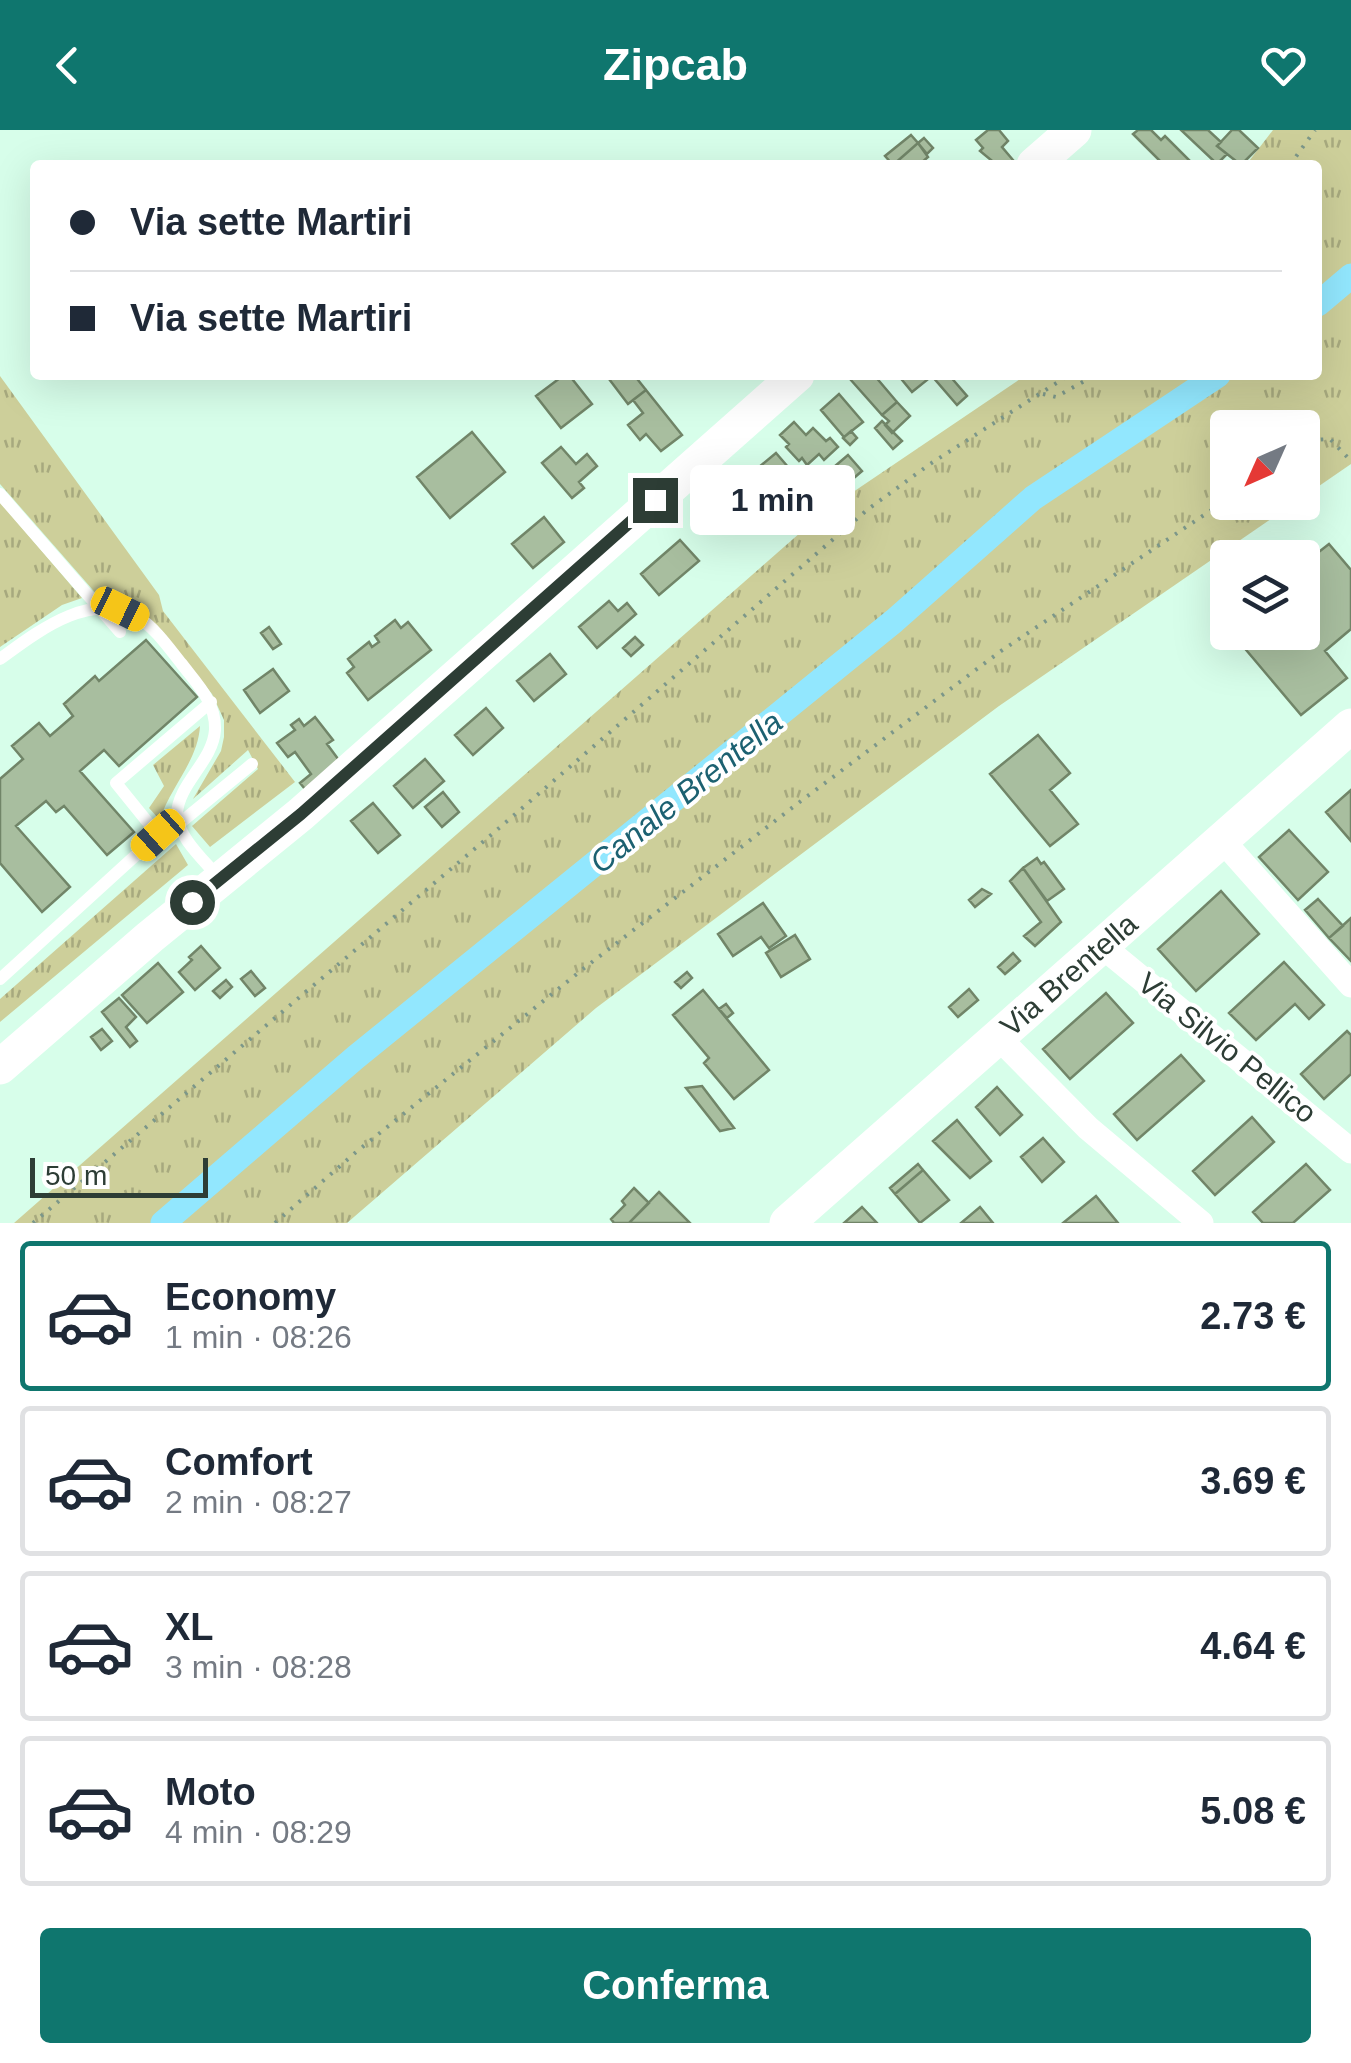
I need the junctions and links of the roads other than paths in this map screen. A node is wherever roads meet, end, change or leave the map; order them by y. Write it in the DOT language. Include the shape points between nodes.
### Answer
graph roads {
  1 [pos="1074,130"];
  2 [pos="1040,160"];
  3 [pos="790,380"];
  4 [pos="0,494"];
  5 [pos="100,610"];
  6 [pos="120,632"];
  7 [pos="0,659"];
  8 [pos="211,702"];
  9 [pos="1351,726"];
  10 [pos="252,764"];
  11 [pos="180,823"];
  12 [pos="158,835"];
  13 [pos="1222,840"];
  14 [pos="221,880"];
  15 [pos="1102,946"];
  16 [pos="0,979"];
  17 [pos="1351,985"];
  18 [pos="998,1037"];
  19 [pos="0,1067"];
  20 [pos="1351,1151"];
  21 [pos="787,1223"];
  22 [pos="1201,1223"];
  1 -- 2 [label="main road"];
  3 -- 14 [label="main road"];
  4 -- 5 [label="lane"];
  5 -- 6 [label="lane"];
  5 -- 7 [label="lane" via="48,624"];
  5 -- 8 [label="lane" via="120,609 142,620"];
  8 -- 11 [label="lane" via="215,732 186,790"];
  8 -- 12 [label="lane" via="116,783"];
  9 -- 13 [label="main road, Via Brentella"];
  10 -- 11 [label="lane"];
  11 -- 12 [label="lane"];
  11 -- 14 [label="lane"];
  12 -- 16 [label="lane"];
  13 -- 15 [label="main road, Via Brentella"];
  13 -- 17 [label="street"];
  14 -- 19 [label="main road"];
  15 -- 18 [label="main road, Via Brentella"];
  15 -- 20 [label="street, Via Silvio Pellico"];
  18 -- 21 [label="main road, Via Brentella"];
  18 -- 22 [label="street" via="1088,1128"];
}
